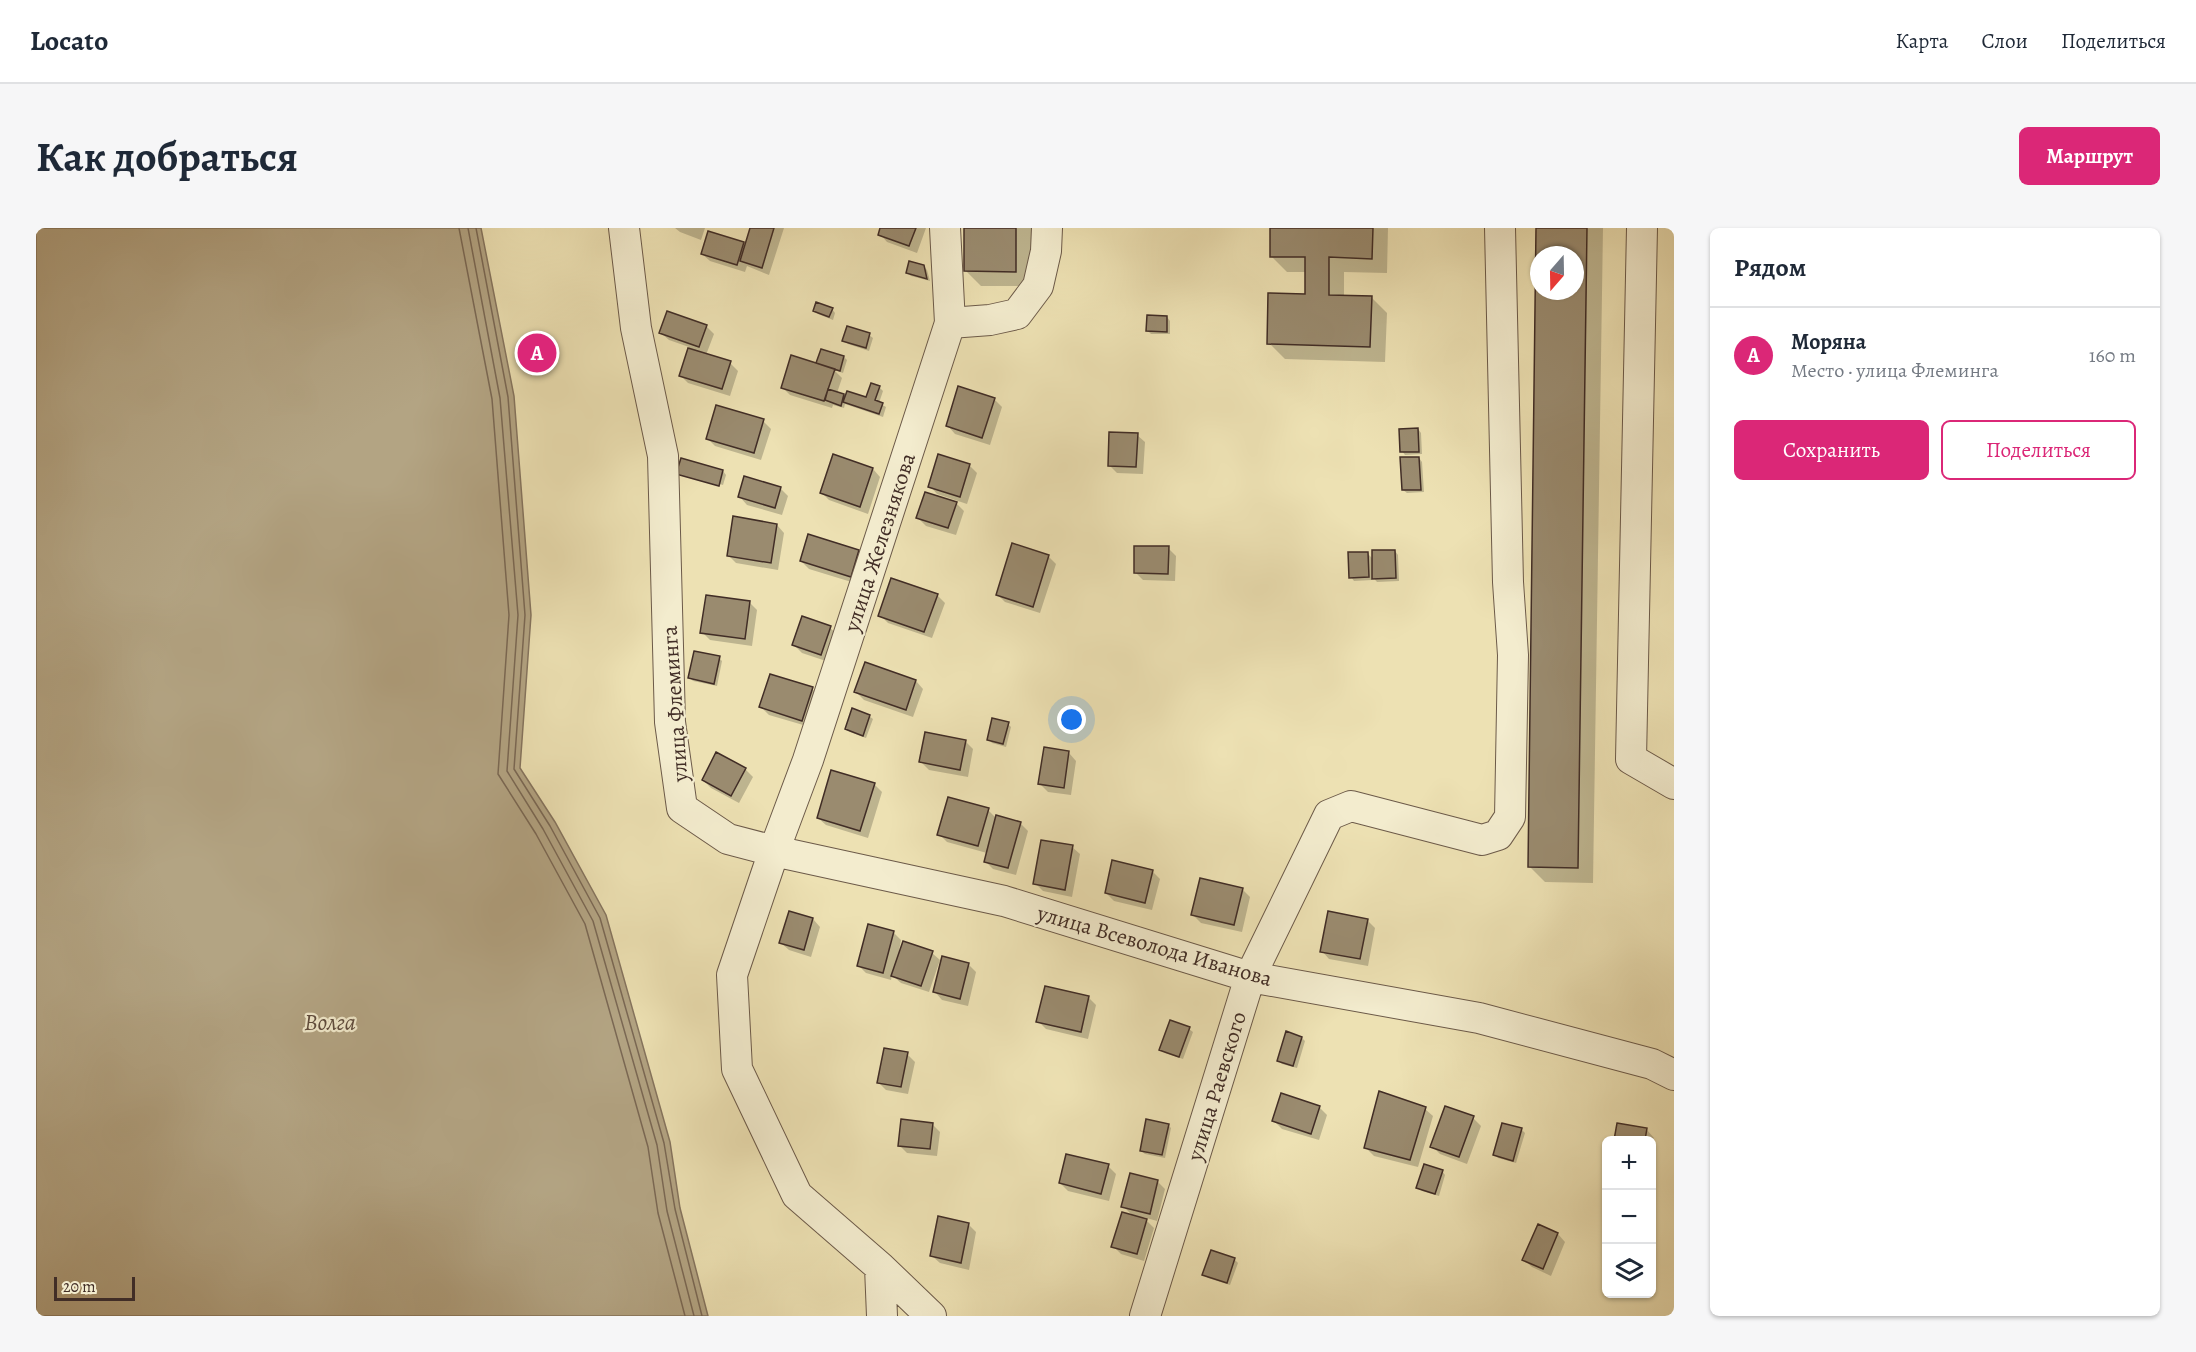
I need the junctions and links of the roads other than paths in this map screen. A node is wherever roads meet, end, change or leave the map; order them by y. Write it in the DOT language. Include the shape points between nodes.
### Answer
graph roads {
  1 [pos="624,228"];
  2 [pos="945,228"];
  3 [pos="1047,228"];
  4 [pos="1500,228"];
  5 [pos="1642,228"];
  6 [pos="950,323"];
  7 [pos="1672,783"];
  8 [pos="774,851"];
  9 [pos="1250,977"];
  10 [pos="1674,1074"];
  11 [pos="880,1267"];
  12 [pos="882,1316"];
  13 [pos="931,1316"];
  14 [pos="1145,1316"];
  1 -- 8 [label="street, улица Флеминга" via="636,328 663,456 670,723 682,808 728,839"];
  2 -- 6 [label="street, улица Железнякова"];
  3 -- 6 [label="street" via="1038,286 1017,314"];
  4 -- 9 [label="street, улица Раевского" via="1513,655 1510,817 1498,835 1482,840 1350,806 1329,815"];
  5 -- 7 [label="street" via="1631,759"];
  6 -- 8 [label="street, улица Железнякова" via="808,760"];
  8 -- 9 [label="street, улица Всеволода Иванова" via="1004,901"];
  8 -- 11 [label="street" via="732,975 737,1069 797,1195"];
  9 -- 10 [label="street, улица Всеволода Иванова" via="1479,1018 1652,1064"];
  9 -- 14 [label="street, улица Раевского"];
  11 -- 12 [label="street"];
  11 -- 13 [label="street"];
}
